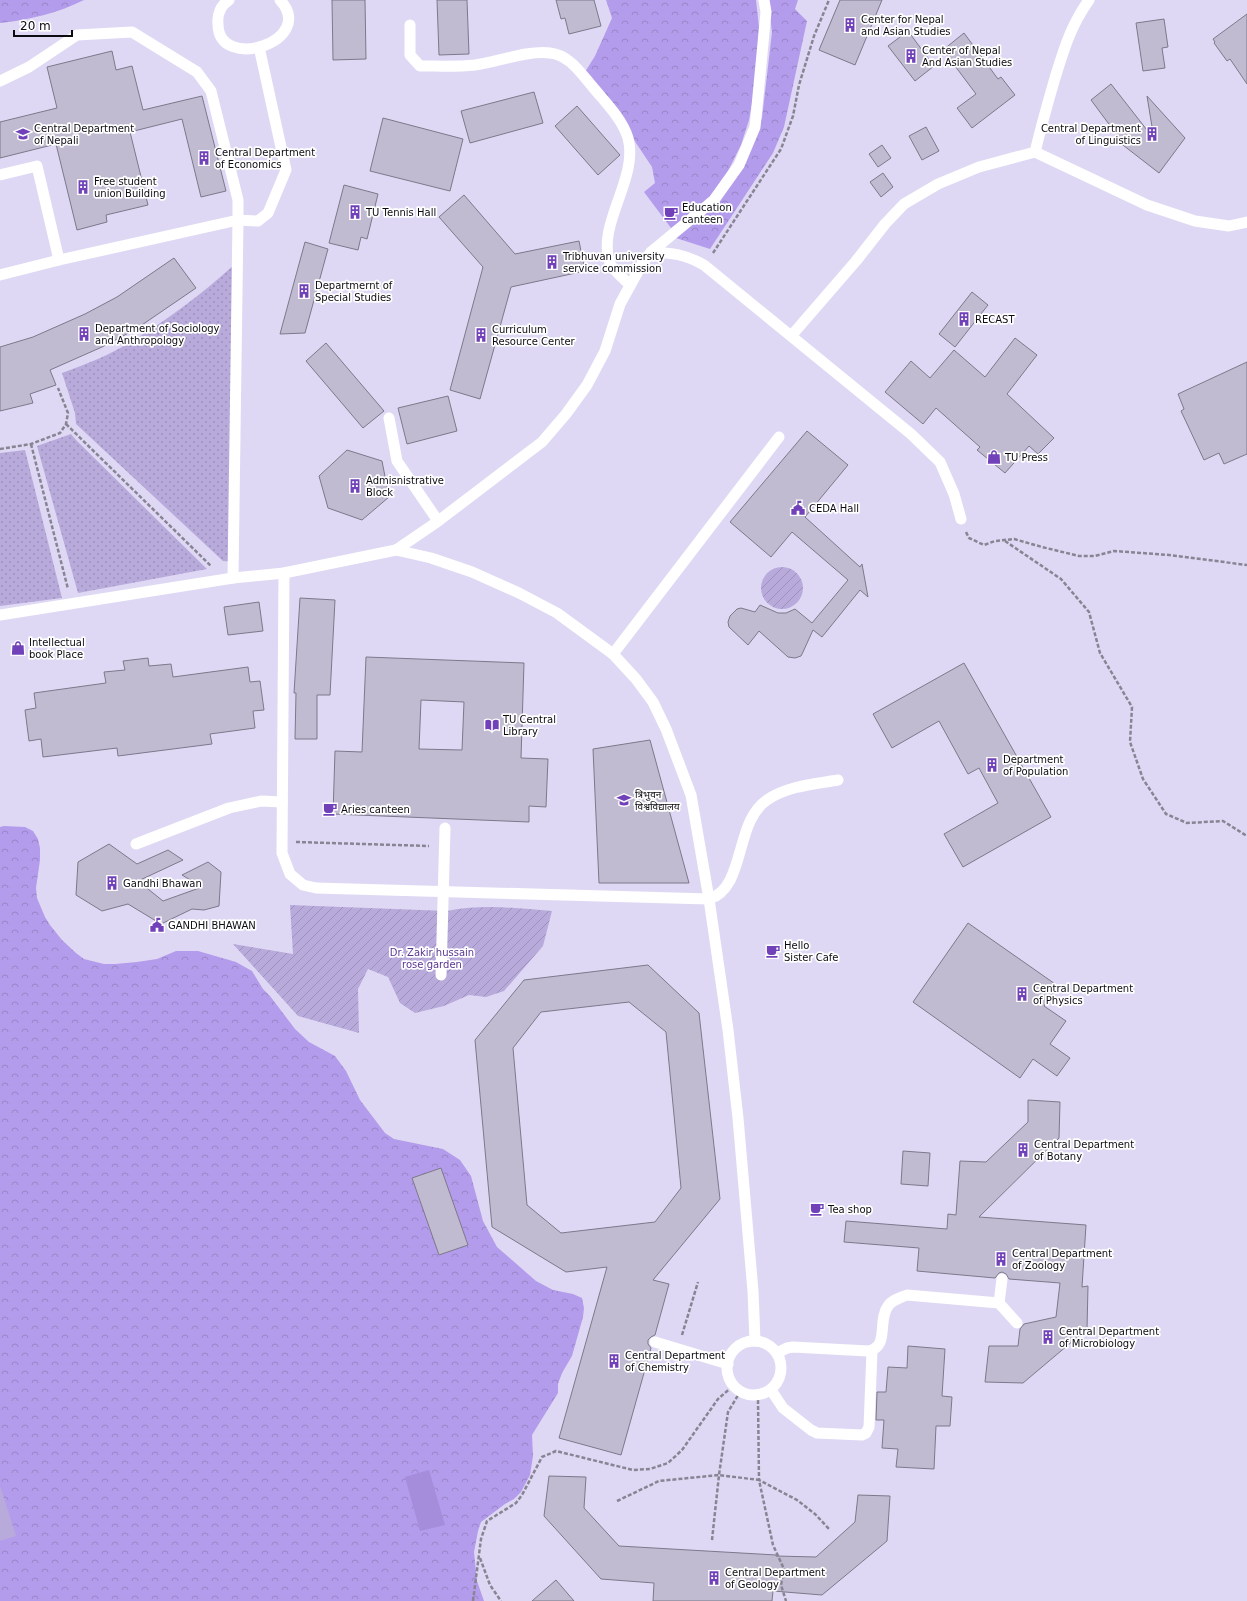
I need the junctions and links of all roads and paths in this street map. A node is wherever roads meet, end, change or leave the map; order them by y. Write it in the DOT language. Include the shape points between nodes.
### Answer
graph roads {
  1 [pos="229,0"];
  2 [pos="280,0"];
  3 [pos="764,0"];
  4 [pos="829,0"];
  5 [pos="1089,0"];
  6 [pos="410,25"];
  7 [pos="259,47"];
  8 [pos="0,81"];
  9 [pos="1035,152"];
  10 [pos="0,175"];
  11 [pos="238,220"];
  12 [pos="1247,222"];
  13 [pos="651,252"];
  14 [pos="59,260"];
  15 [pos="704,264"];
  16 [pos="0,276"];
  17 [pos="630,285"];
  18 [pos="792,335"];
  19 [pos="58,388"];
  20 [pos="389,418"];
  21 [pos="66,424"];
  22 [pos="778,437"];
  23 [pos="31,444"];
  24 [pos="0,449"];
  25 [pos="961,519"];
  26 [pos="438,521"];
  27 [pos="1006,541"];
  28 [pos="396,550"];
  29 [pos="1247,565"];
  30 [pos="212,568"];
  31 [pos="284,574"];
  32 [pos="233,578"];
  33 [pos="70,594"];
  34 [pos="0,615"];
  35 [pos="613,654"];
  36 [pos="838,780"];
  37 [pos="282,802"];
  38 [pos="445,828"];
  39 [pos="1247,836"];
  40 [pos="282,842"];
  41 [pos="136,844"];
  42 [pos="444,846"];
  43 [pos="443,891"];
  44 [pos="709,899"];
  45 [pos="441,976"];
  46 [pos="1002,1279"];
  47 [pos="698,1282"];
  48 [pos="999,1303"];
  49 [pos="1017,1323"];
  50 [pos="755,1341"];
  51 [pos="655,1342"];
  52 [pos="678,1349"];
  53 [pos="872,1351"];
  54 [pos="777,1353"];
  55 [pos="728,1364"];
  56 [pos="737,1389"];
  57 [pos="771,1390"];
  58 [pos="758,1396"];
  59 [pos="719,1475"];
  60 [pos="759,1480"];
  61 [pos="617,1501"];
  62 [pos="830,1530"];
  63 [pos="712,1540"];
  64 [pos="479,1558"];
  65 [pos="473,1601"];
  66 [pos="501,1601"];
  67 [pos="786,1601"];
  1 -- 7 [label="lane" via="220,9 220,35 226,42 241,49"];
  2 -- 7 [label="lane" via="288,12 286,29 274,42"];
  3 -- 13 [label="lane" via="766,12 755,127 739,165 714,200"];
  4 -- 15 [label="path" via="814,36 799,85 793,116 781,149"];
  5 -- 9 [label="lane" via="1078,15 1067,39"];
  6 -- 17 [label="lane" via="410,55 420,66 474,65 537,53 551,53 574,64 616,116 628,137 630,148 627,175 607,238 610,264"];
  7 -- 11 [label="lane" via="286,170 268,213 258,221"];
  8 -- 11 [label="lane" via="30,67 77,35 132,32 197,72 211,91 238,200"];
  9 -- 12 [label="lane" via="1147,205 1195,221 1228,226"];
  9 -- 18 [label="lane" via="979,167 938,184 904,204"];
  10 -- 14 [label="lane" via="37,166"];
  11 -- 14 [label="lane"];
  11 -- 32 [label="lane"];
  13 -- 15 [label="lane" via="679,254"];
  13 -- 17 [label="lane"];
  14 -- 16 [label="lane"];
  15 -- 18 [label="lane"];
  17 -- 26 [label="lane" via="620,304 605,351 566,414 542,442"];
  18 -- 25 [label="lane" via="911,434 940,462 954,494"];
  19 -- 21 [label="path" via="68,413"];
  20 -- 26 [label="lane" via="397,461"];
  21 -- 23 [label="path" via="60,433"];
  21 -- 30 [label="path"];
  22 -- 35 [label="lane"];
  23 -- 24 [label="path"];
  23 -- 33 [label="path"];
  25 -- 27 [label="path" via="969,538 984,546 995,541"];
  26 -- 28 [label="lane"];
  27 -- 29 [label="path" via="1014,539 1079,556 1095,556 1114,550"];
  27 -- 39 [label="path" via="1061,579 1089,612 1100,653 1132,707 1130,742 1143,779 1166,814 1187,823 1223,821"];
  28 -- 31 [label="lane"];
  28 -- 35 [label="lane" via="431,558 472,572 519,593 557,613"];
  31 -- 32 [label="lane"];
  31 -- 37 [label="lane"];
  32 -- 34 [label="lane"];
  35 -- 44 [label="lane" via="653,702 680,762 691,795"];
  36 -- 44 [label="lane" via="788,790 761,805 749,822 732,877 724,891"];
  37 -- 40 [label="lane"];
  37 -- 41 [label="lane" via="246,803"];
  38 -- 42 [label="lane"];
  40 -- 42 [label="path"];
  40 -- 43 [label="lane" via="282,853 290,874 302,885 316,888"];
  42 -- 43 [label="lane"];
  43 -- 44 [label="lane"];
  43 -- 45 [label="lane"];
  44 -- 50 [label="lane" via="738,1118"];
  46 -- 48 [label="lane"];
  47 -- 52 [label="path"];
  48 -- 49 [label="lane"];
  48 -- 53 [label="lane" via="907,1296 896,1299 888,1305 884,1314 880,1344"];
  50 -- 54 [label="lane" via="764,1342"];
  50 -- 55 [label="lane" via="739,1346 732,1352"];
  51 -- 52 [label="lane"];
  52 -- 55 [label="lane"];
  53 -- 54 [label="lane" via="793,1347"];
  53 -- 57 [label="lane" via="869,1427 862,1435 817,1433 783,1408"];
  54 -- 57 [label="lane" via="782,1370 780,1379"];
  55 -- 56 [label="lane" via="728,1378"];
  56 -- 58 [label="lane"];
  56 -- 59 [label="path" via="728,1412"];
  56 -- 64 [label="path" via="718,1399 682,1450 668,1463 650,1469 633,1470 556,1451 542,1457 516,1503 487,1521 481,1539"];
  57 -- 58 [label="lane"];
  58 -- 60 [label="path"];
  59 -- 60 [label="path"];
  59 -- 61 [label="path" via="659,1482"];
  59 -- 63 [label="path"];
  60 -- 62 [label="path" via="797,1500"];
  60 -- 67 [label="path" via="773,1545 784,1569 781,1585"];
  64 -- 65 [label="path"];
  64 -- 66 [label="path" via="490,1585"];
}
